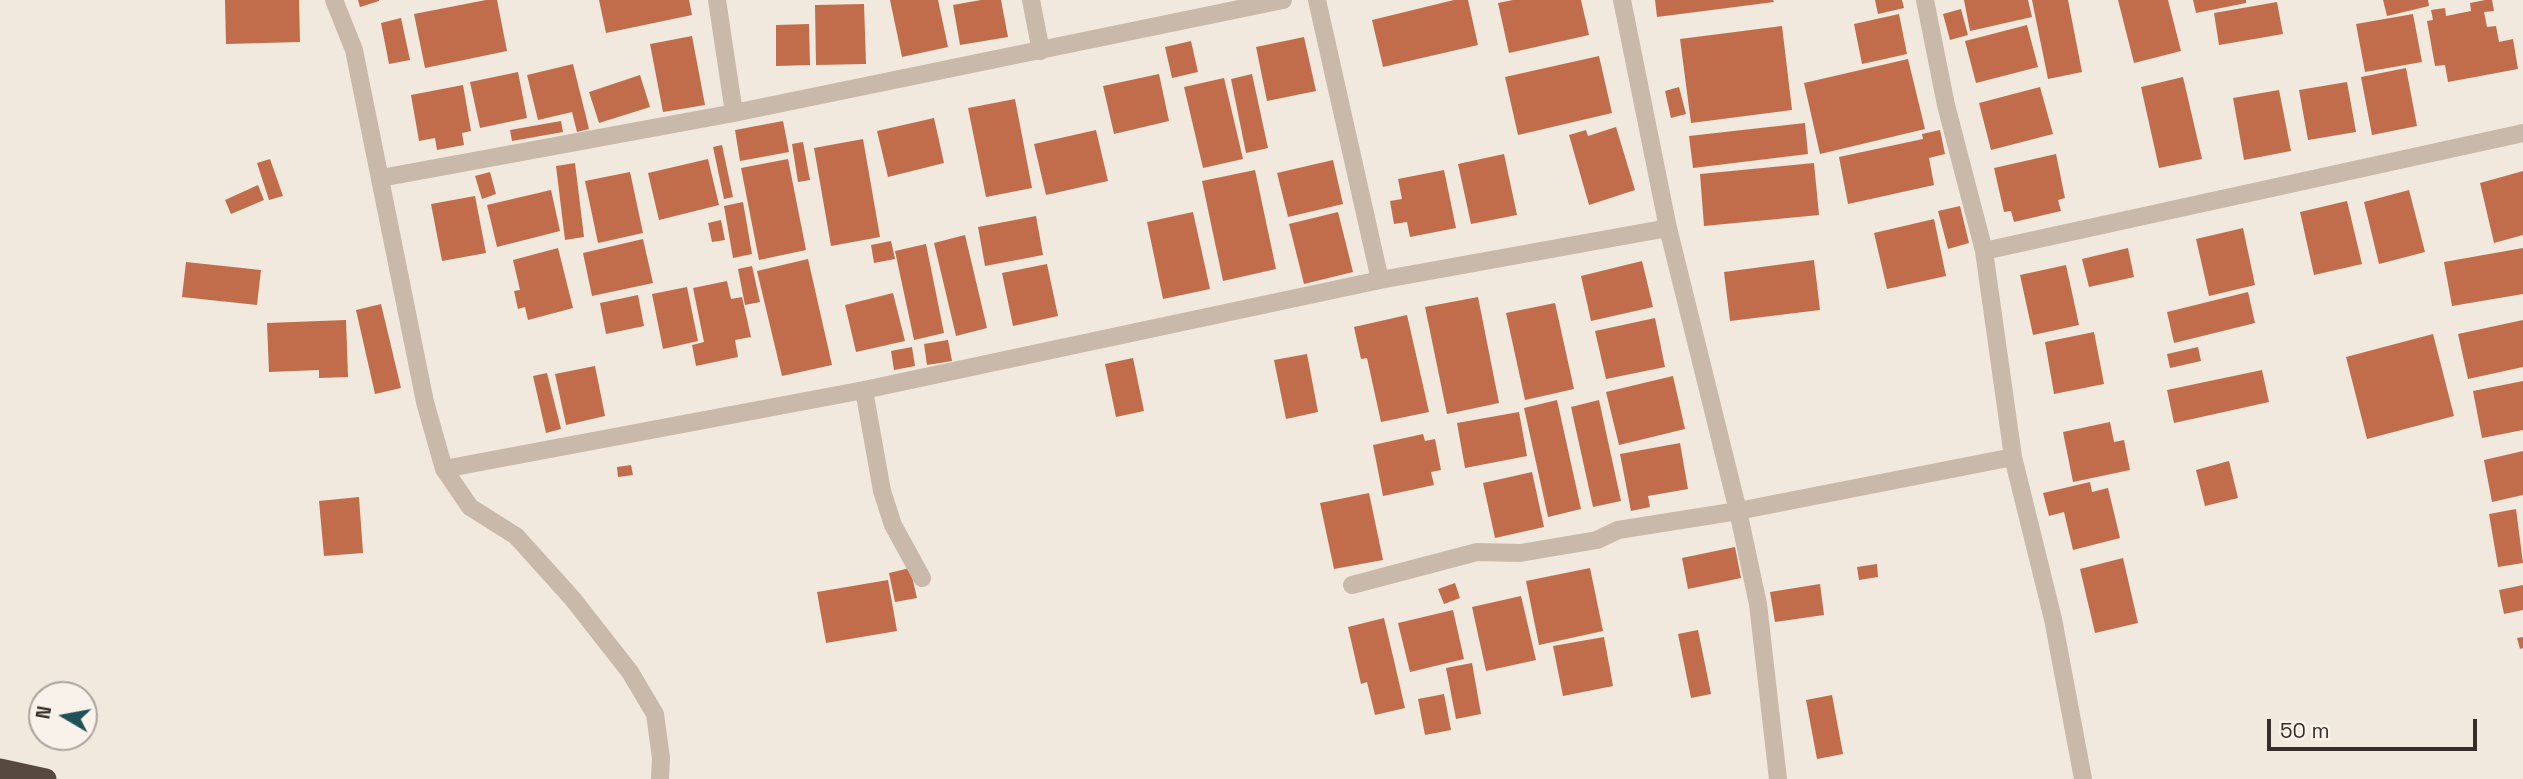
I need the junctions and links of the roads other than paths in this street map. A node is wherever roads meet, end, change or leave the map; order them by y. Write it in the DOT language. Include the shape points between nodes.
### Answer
graph roads {
  1 [pos="334,0"];
  2 [pos="717,0"];
  3 [pos="1031,0"];
  4 [pos="1283,0"];
  5 [pos="1317,0"];
  6 [pos="1622,0"];
  7 [pos="1925,0"];
  8 [pos="1041,51"];
  9 [pos="734,113"];
  10 [pos="2523,133"];
  11 [pos="381,178"];
  12 [pos="1668,228"];
  13 [pos="1984,251"];
  14 [pos="1380,280"];
  15 [pos="864,390"];
  16 [pos="2013,457"];
  17 [pos="444,469"];
  18 [pos="1738,511"];
  19 [pos="922,578"];
  20 [pos="1352,585"];
  21 [pos="0,769"];
  22 [pos="46,779"];
  23 [pos="660,779"];
  24 [pos="1778,779"];
  25 [pos="2083,779"];
  1 -- 11 [label="street" via="354,50"];
  2 -- 9 [label="street"];
  3 -- 8 [label="street"];
  4 -- 8 [label="street"];
  5 -- 14 [label="street"];
  6 -- 12 [label="street"];
  7 -- 13 [label="street" via="1945,105"];
  8 -- 9 [label="street"];
  9 -- 11 [label="street"];
  10 -- 13 [label="street"];
  11 -- 17 [label="street" via="425,402"];
  12 -- 14 [label="street"];
  12 -- 18 [label="street"];
  13 -- 16 [label="street"];
  14 -- 15 [label="street"];
  15 -- 17 [label="street"];
  15 -- 19 [label="street" via="882,491 893,525"];
  16 -- 18 [label="street"];
  16 -- 25 [label="street" via="2053,620"];
  17 -- 23 [label="street" via="470,508 516,537 544,567 630,672 655,714"];
  18 -- 20 [label="street" via="1618,530 1597,540 1520,553 1477,552"];
  18 -- 24 [label="street" via="1758,604"];
  21 -- 22 [label="highway"];
}
